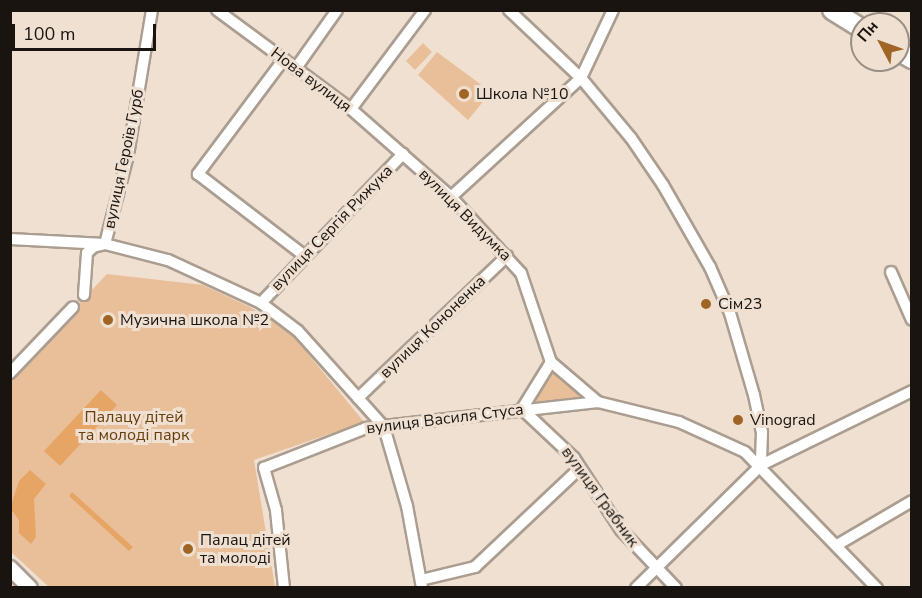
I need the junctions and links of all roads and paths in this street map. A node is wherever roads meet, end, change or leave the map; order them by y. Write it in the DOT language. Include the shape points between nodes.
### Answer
graph roads {
  1 [pos="152,10"];
  2 [pos="216,10"];
  3 [pos="337,10"];
  4 [pos="426,10"];
  5 [pos="509,10"];
  6 [pos="613,10"];
  7 [pos="832,10"];
  8 [pos="850,21"];
  9 [pos="284,59"];
  10 [pos="296,68"];
  11 [pos="581,78"];
  12 [pos="351,109"];
  13 [pos="403,153"];
  14 [pos="451,197"];
  15 [pos="10,239"];
  16 [pos="105,244"];
  17 [pos="305,256"];
  18 [pos="507,256"];
  19 [pos="891,272"];
  20 [pos="84,295"];
  21 [pos="261,303"];
  22 [pos="73,307"];
  23 [pos="912,320"];
  24 [pos="551,362"];
  25 [pos="10,373"];
  26 [pos="912,391"];
  27 [pos="358,398"];
  28 [pos="598,402"];
  29 [pos="522,409"];
  30 [pos="384,427"];
  31 [pos="761,465"];
  32 [pos="580,468"];
  33 [pos="912,501"];
  34 [pos="837,545"];
  35 [pos="10,568"];
  36 [pos="656,568"];
  37 [pos="422,584"];
  38 [pos="30,588"];
  39 [pos="284,588"];
  40 [pos="636,588"];
  41 [pos="676,588"];
  42 [pos="877,588"];
  1 -- 16 [label="street, вулиця Героїв Гурб" via="128,155"];
  2 -- 9 [label="street, Нова вулиця"];
  3 -- 10 [label="street"];
  4 -- 12 [label="street"];
  5 -- 11 [label="street"];
  6 -- 11 [label="street"];
  7 -- 8 [label="main road"];
  9 -- 10 [label="street, Нова вулиця"];
  9 -- 17 [label="street" via="198,174"];
  10 -- 12 [label="street, Нова вулиця"];
  11 -- 14 [label="street"];
  11 -- 31 [label="street" via="653,169 714,276 730,313 754,395 762,432"];
  12 -- 13 [label="street, Нова вулиця"];
  13 -- 14 [label="street, вулиця Видумка"];
  13 -- 17 [label="street, вулиця Сергія Рижука"];
  14 -- 18 [label="street, вулиця Видумка"];
  15 -- 16 [label="street"];
  16 -- 20 [label="street, вулиця Героїв Гурб" via="87,253"];
  16 -- 21 [label="street" via="177,264"];
  17 -- 21 [label="street, вулиця Сергія Рижука"];
  18 -- 24 [label="street, вулиця Видумка" via="533,301"];
  18 -- 27 [label="street, вулиця Кононенка"];
  19 -- 23 [label="street"];
  21 -- 27 [label="street" via="298,331"];
  22 -- 25 [label="street"];
  24 -- 28 [label="street"];
  24 -- 29 [label="street"];
  26 -- 31 [label="street"];
  27 -- 30 [label="street"];
  28 -- 29 [label="street, вулиця Василя Стуса"];
  28 -- 31 [label="street" via="679,422 745,452"];
  29 -- 30 [label="street, вулиця Василя Стуса"];
  29 -- 32 [label="street, вулиця Грабник" via="562,444"];
  30 -- 37 [label="street" via="407,506"];
  30 -- 39 [label="street, вулиця Василя Стуса" via="329,439 264,468 276,510"];
  31 -- 34 [label="street"];
  31 -- 36 [label="street"];
  32 -- 36 [label="street, вулиця Грабник" via="621,530"];
  32 -- 37 [label="street" via="476,567"];
  33 -- 34 [label="street"];
  34 -- 42 [label="street"];
  35 -- 38 [label="street"];
  36 -- 40 [label="street"];
  36 -- 41 [label="street, вулиця Грабник"];
}
